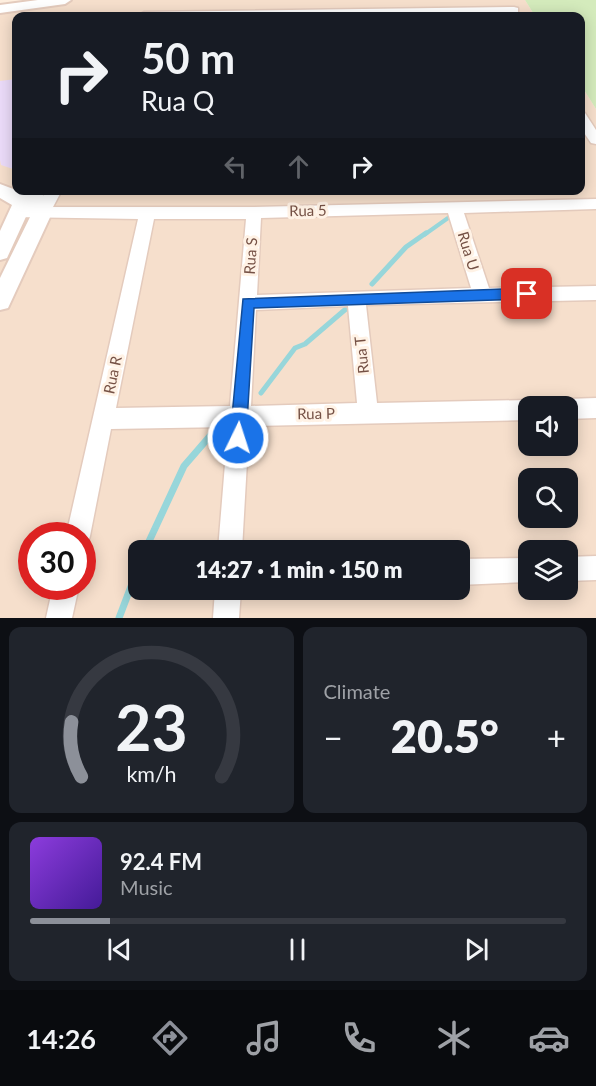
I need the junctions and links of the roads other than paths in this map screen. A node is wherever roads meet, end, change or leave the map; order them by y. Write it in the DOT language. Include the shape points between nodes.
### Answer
graph roads {
  1 [pos="65,0"];
  2 [pos="0,9"];
  3 [pos="513,9"];
  4 [pos="354,12"];
  5 [pos="585,124"];
  6 [pos="595,139"];
  7 [pos="0,190"];
  8 [pos="34,195"];
  9 [pos="52,195"];
  10 [pos="438,195"];
  11 [pos="596,204"];
  12 [pos="447,208"];
  13 [pos="19,213"];
  14 [pos="42,213"];
  15 [pos="254,213"];
  16 [pos="147,214"];
  17 [pos="0,252"];
  18 [pos="596,293"];
  19 [pos="482,294"];
  20 [pos="356,298"];
  21 [pos="0,301"];
  22 [pos="248,303"];
  23 [pos="596,408"];
  24 [pos="578,409"];
  25 [pos="518,410"];
  26 [pos="368,413"];
  27 [pos="240,416"];
  28 [pos="104,419"];
  29 [pos="81,522"];
  30 [pos="231,540"];
  31 [pos="596,568"];
  32 [pos="578,569"];
  33 [pos="518,570"];
  34 [pos="470,572"];
  35 [pos="63,600"];
  36 [pos="227,600"];
  37 [pos="59,618"];
  38 [pos="226,618"];
  1 -- 2 [label="street"];
  3 -- 4 [label="street"];
  5 -- 6 [label="street"];
  7 -- 13 [label="street" via="20,199"];
  8 -- 14 [label="street"];
  9 -- 14 [label="street"];
  10 -- 12 [label="street, Rua U"];
  11 -- 12 [label="street, Rua 5"];
  12 -- 15 [label="street, Rua 5"];
  12 -- 19 [label="street, Rua U"];
  13 -- 14 [label="street, Rua 5"];
  13 -- 17 [label="street"];
  14 -- 16 [label="street, Rua 5"];
  14 -- 21 [label="street"];
  15 -- 16 [label="street, Rua 5"];
  15 -- 22 [label="street, Rua S"];
  16 -- 28 [label="street, Rua R"];
  18 -- 19 [label="street"];
  19 -- 20 [label="street"];
  20 -- 22 [label="street"];
  20 -- 26 [label="street, Rua T"];
  22 -- 27 [label="street, Rua S"];
  23 -- 24 [label="street"];
  25 -- 26 [label="street, Rua P"];
  26 -- 27 [label="street, Rua P"];
  27 -- 28 [label="street, Rua P"];
  27 -- 30 [label="street, Rua S"];
  28 -- 29 [label="street, Rua R"];
  31 -- 32 [label="street"];
  33 -- 34 [label="street"];
  35 -- 37 [label="street"];
  36 -- 38 [label="street"];
}
